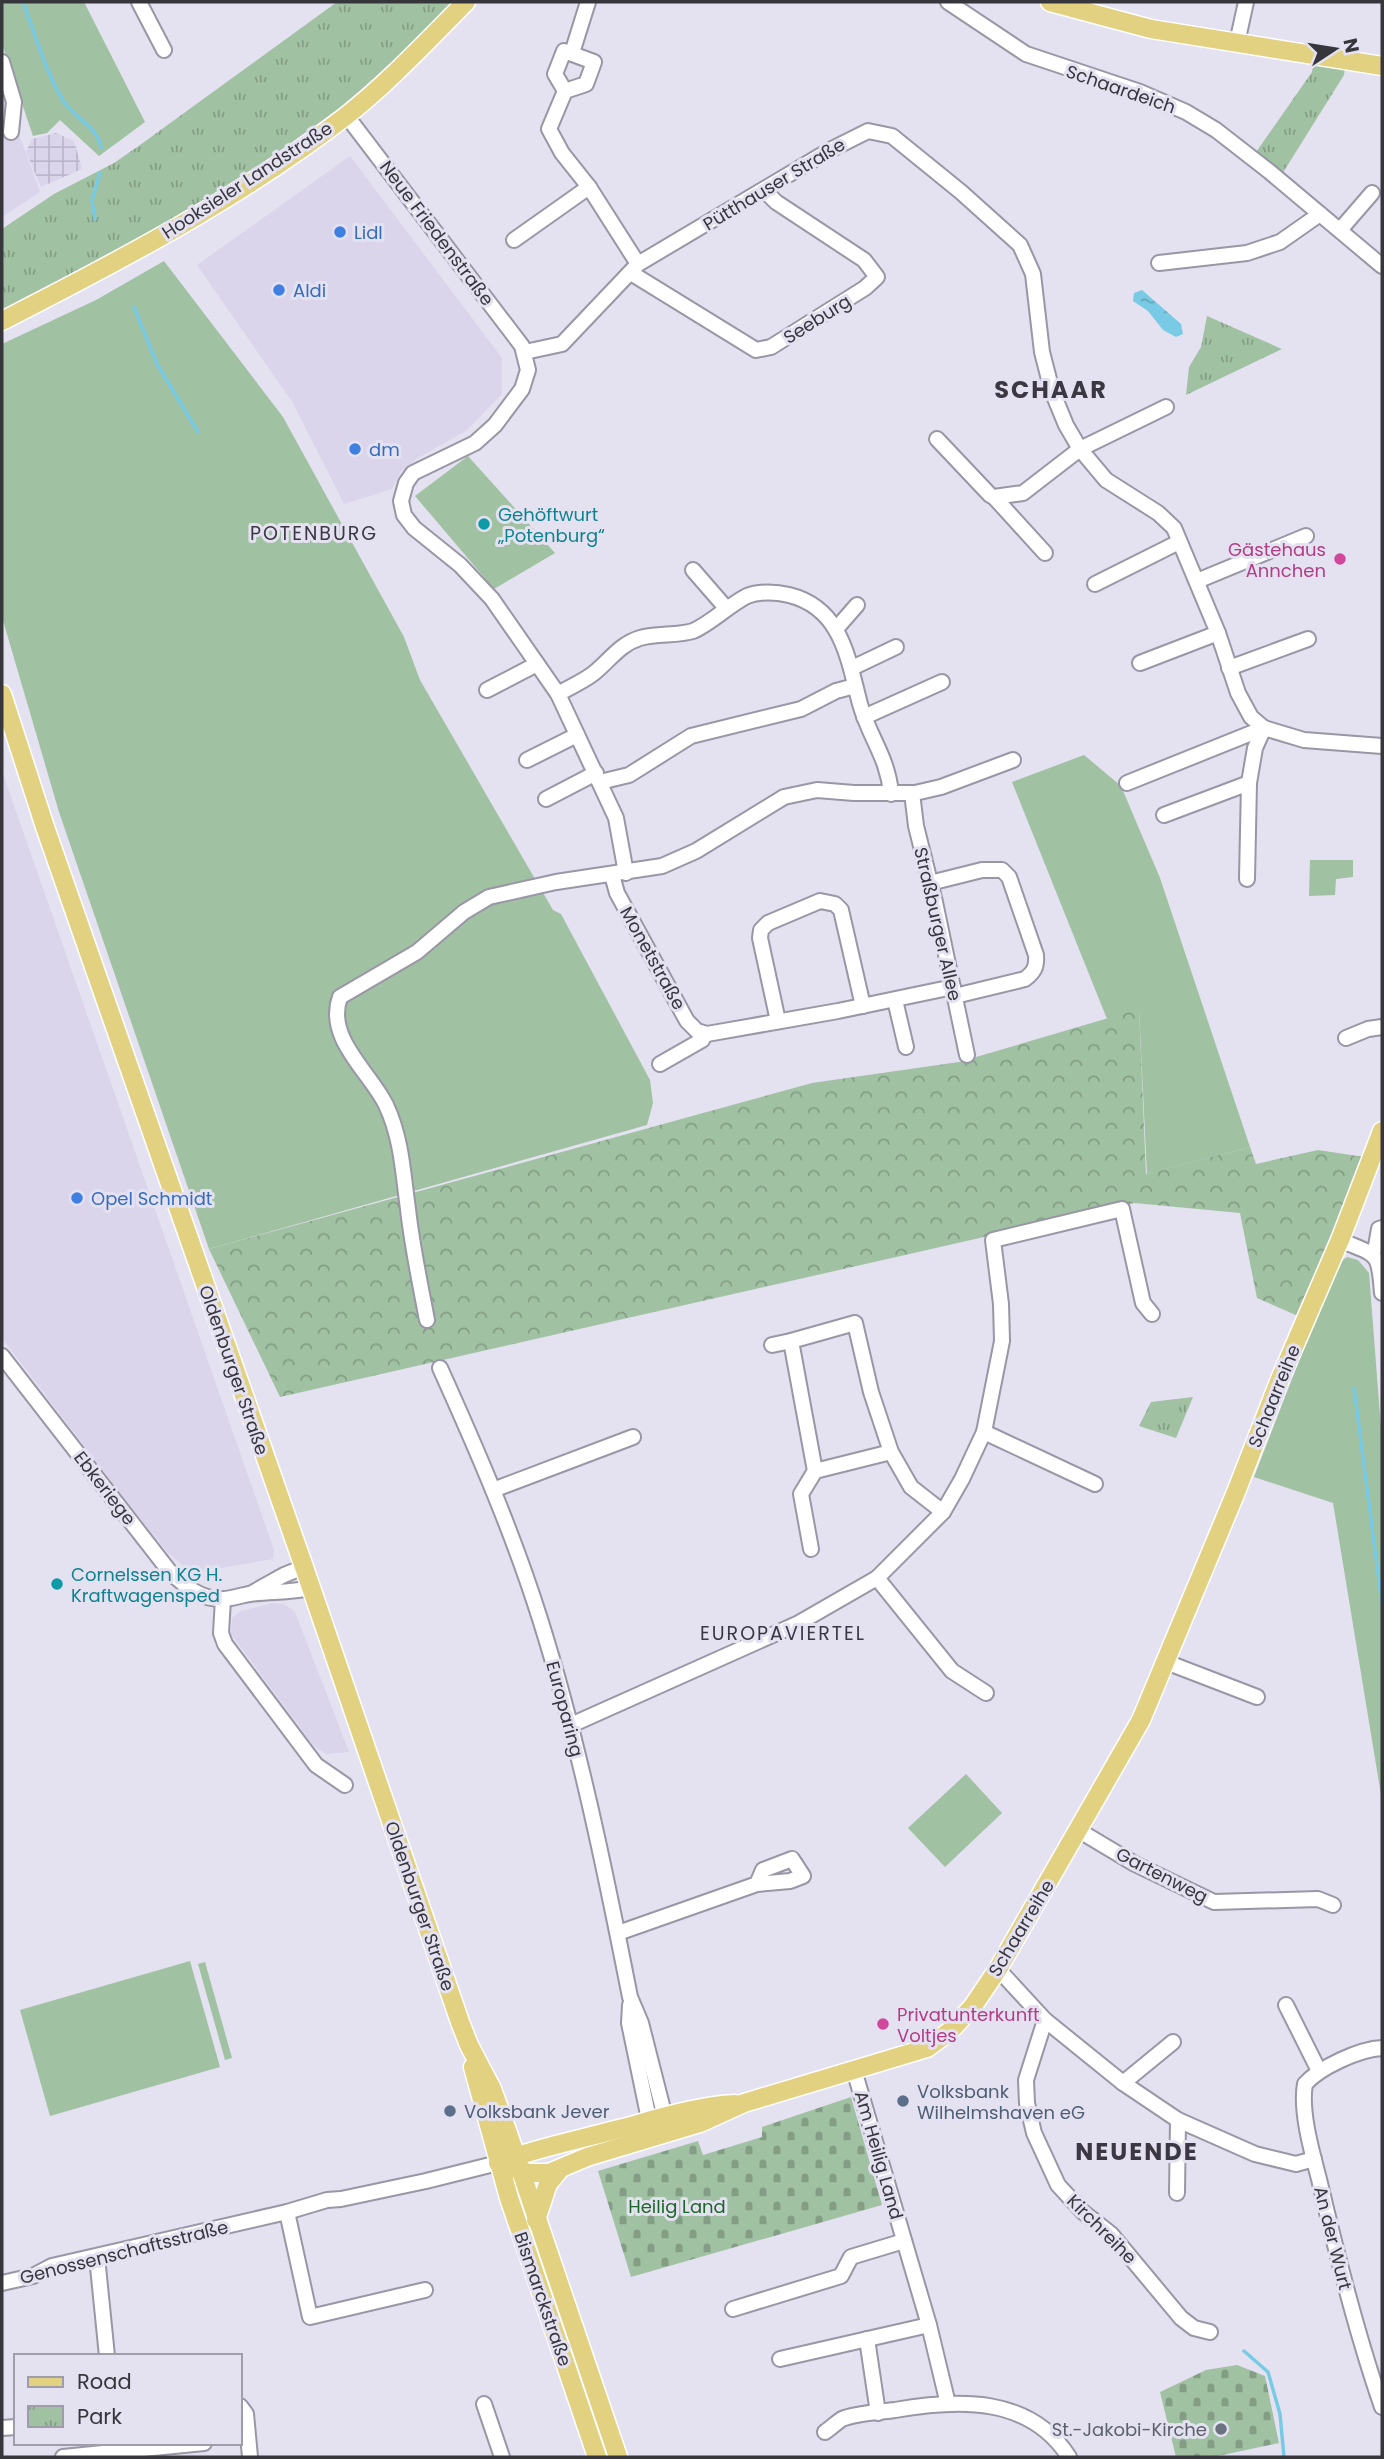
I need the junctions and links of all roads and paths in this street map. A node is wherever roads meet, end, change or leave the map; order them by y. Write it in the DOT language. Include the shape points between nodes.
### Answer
graph roads {
  1 [pos="139,2"];
  2 [pos="466,2"];
  3 [pos="588,2"];
  4 [pos="948,2"];
  5 [pos="1050,2"];
  6 [pos="1246,2"];
  7 [pos="1237,43"];
  8 [pos="164,50"];
  9 [pos="572,53"];
  10 [pos="2,62"];
  11 [pos="1382,66"];
  12 [pos="565,90"];
  13 [pos="346,116"];
  14 [pos="11,132"];
  15 [pos="589,187"];
  16 [pos="764,190"];
  17 [pos="1372,192"];
  18 [pos="1320,214"];
  19 [pos="1340,230"];
  20 [pos="514,240"];
  21 [pos="1159,263"];
  22 [pos="1382,266"];
  23 [pos="634,269"];
  24 [pos="2,321"];
  25 [pos="525,352"];
  26 [pos="1166,407"];
  27 [pos="937,439"];
  28 [pos="1080,449"];
  29 [pos="994,496"];
  30 [pos="1306,536"];
  31 [pos="1179,542"];
  32 [pos="1045,553"];
  33 [pos="693,570"];
  34 [pos="1197,581"];
  35 [pos="1095,584"];
  36 [pos="857,605"];
  37 [pos="726,608"];
  38 [pos="836,629"];
  39 [pos="1218,633"];
  40 [pos="1308,639"];
  41 [pos="896,647"];
  42 [pos="537,663"];
  43 [pos="1140,663"];
  44 [pos="852,668"];
  45 [pos="1229,668"];
  46 [pos="942,682"];
  47 [pos="855,686"];
  48 [pos="487,690"];
  49 [pos="2,694"];
  50 [pos="558,694"];
  51 [pos="864,717"];
  52 [pos="1264,728"];
  53 [pos="577,734"];
  54 [pos="1382,746"];
  55 [pos="527,760"];
  56 [pos="1013,760"];
  57 [pos="598,778"];
  58 [pos="1127,783"];
  59 [pos="1249,783"];
  60 [pos="912,793"];
  61 [pos="891,794"];
  62 [pos="546,799"];
  63 [pos="1164,815"];
  64 [pos="619,874"];
  65 [pos="1247,879"];
  66 [pos="930,883"];
  67 [pos="954,992"];
  68 [pos="895,999"];
  69 [pos="863,1006"];
  70 [pos="778,1021"];
  71 [pos="1382,1027"];
  72 [pos="705,1034"];
  73 [pos="1346,1038"];
  74 [pos="906,1047"];
  75 [pos="967,1055"];
  76 [pos="660,1064"];
  77 [pos="1382,1131"];
  78 [pos="1382,1228"];
  79 [pos="1340,1240"];
  80 [pos="1372,1253"];
  81 [pos="1382,1293"];
  82 [pos="1152,1314"];
  83 [pos="427,1320"];
  84 [pos="791,1341"];
  85 [pos="772,1345"];
  86 [pos="2,1356"];
  87 [pos="440,1368"];
  88 [pos="984,1432"];
  89 [pos="633,1437"];
  90 [pos="891,1452"];
  91 [pos="815,1471"];
  92 [pos="1095,1484"];
  93 [pos="493,1490"];
  94 [pos="943,1512"];
  95 [pos="811,1549"];
  96 [pos="304,1567"];
  97 [pos="877,1578"];
  98 [pos="311,1588"];
  99 [pos="250,1594"];
  100 [pos="223,1599"];
  101 [pos="1166,1662"];
  102 [pos="986,1693"];
  103 [pos="1257,1698"];
  104 [pos="571,1725"];
  105 [pos="345,1785"];
  106 [pos="1078,1830"];
  107 [pos="757,1884"];
  108 [pos="1333,1905"];
  109 [pos="618,1933"];
  110 [pos="998,1969"];
  111 [pos="1286,2005"];
  112 [pos="1045,2020"];
  113 [pos="1173,2042"];
  114 [pos="469,2045"];
  115 [pos="1382,2048"];
  116 [pos="854,2070"];
  117 [pos="1319,2071"];
  118 [pos="1123,2083"];
  119 [pos="1178,2120"];
  120 [pos="659,2126"];
  121 [pos="1314,2159"];
  122 [pos="498,2163"];
  123 [pos="518,2164"];
  124 [pos="560,2169"];
  125 [pos="1177,2193"];
  126 [pos="287,2212"];
  127 [pos="536,2220"];
  128 [pos="904,2241"];
  129 [pos="96,2257"];
  130 [pos="2,2283"];
  131 [pos="425,2290"];
  132 [pos="733,2309"];
  133 [pos="929,2325"];
  134 [pos="1210,2332"];
  135 [pos="867,2339"];
  136 [pos="107,2354"];
  137 [pos="780,2359"];
  138 [pos="484,2404"];
  139 [pos="948,2404"];
  140 [pos="1382,2407"];
  141 [pos="242,2409"];
  142 [pos="878,2413"];
  143 [pos="825,2432"];
  144 [pos="244,2439"];
  145 [pos="182,2445"];
  146 [pos="117,2451"];
  147 [pos="63,2457"];
  148 [pos="250,2457"];
  149 [pos="502,2457"];
  150 [pos="597,2457"];
  151 [pos="618,2457"];
  152 [pos="1069,2457"];
  1 -- 8 [label="street"];
  2 -- 13 [label="main road, Hooksieler Landstraße"];
  3 -- 9 [label="street"];
  4 -- 18 [label="street, Schaardeich" via="1026,54 1186,112 1216,130"];
  5 -- 7 [label="main road" via="1151,29"];
  6 -- 7 [label="street"];
  7 -- 11 [label="main road"];
  9 -- 12 [label="street" via="564,51 555,74"];
  9 -- 12 [label="street" via="594,61 586,84"];
  10 -- 14 [label="street" via="15,102"];
  12 -- 15 [label="street" via="550,129"];
  13 -- 24 [label="main road, Hooksieler Landstraße" via="179,228"];
  13 -- 25 [label="street, Neue Friedenstraße"];
  15 -- 20 [label="street"];
  15 -- 23 [label="street"];
  16 -- 23 [label="street, Pütthauser Straße"];
  16 -- 23 [label="street, Seeburg" via="864,260 877,277 792,335 757,351"];
  16 -- 28 [label="street, Pütthauser Straße" via="867,131 892,136 951,184 1020,245 1033,274 1042,352 1052,391"];
  17 -- 19 [label="street"];
  18 -- 19 [label="street, Schaardeich"];
  18 -- 21 [label="street" via="1280,242 1247,253"];
  19 -- 22 [label="street, Schaardeich"];
  23 -- 25 [label="street, Pütthauser Straße" via="562,344"];
  25 -- 42 [label="street, Monetstraße" via="528,370 523,389 495,425 475,443 413,473 401,501 414,528 460,565 492,599"];
  26 -- 28 [label="street"];
  27 -- 29 [label="street"];
  28 -- 29 [label="street" via="1023,493"];
  28 -- 31 [label="street, Pütthauser Straße" via="1107,480 1174,528"];
  29 -- 32 [label="street"];
  30 -- 34 [label="street"];
  31 -- 34 [label="street, Pütthauser Straße"];
  31 -- 35 [label="street"];
  33 -- 37 [label="street"];
  34 -- 39 [label="street, Pütthauser Straße"];
  36 -- 38 [label="street"];
  37 -- 38 [label="street" via="750,595 778,592 805,599"];
  37 -- 50 [label="street" via="693,631 640,638 623,645 594,673"];
  38 -- 44 [label="street"];
  39 -- 43 [label="street"];
  39 -- 45 [label="street, Pütthauser Straße"];
  40 -- 45 [label="street"];
  41 -- 44 [label="street"];
  42 -- 48 [label="street"];
  42 -- 50 [label="street, Monetstraße"];
  44 -- 47 [label="street"];
  45 -- 52 [label="street, Pütthauser Straße" via="1251,717"];
  46 -- 51 [label="street"];
  47 -- 51 [label="street"];
  47 -- 57 [label="street" via="801,709 691,736 629,775"];
  49 -- 96 [label="main road, Oldenburger Straße"];
  50 -- 53 [label="street, Monetstraße"];
  51 -- 61 [label="street" via="884,758"];
  52 -- 54 [label="street" via="1304,740"];
  52 -- 58 [label="street"];
  52 -- 59 [label="street"];
  53 -- 55 [label="street"];
  53 -- 57 [label="street, Monetstraße"];
  56 -- 60 [label="street"];
  57 -- 62 [label="street"];
  57 -- 64 [label="street, Monetstraße" via="616,818"];
  59 -- 63 [label="street"];
  59 -- 65 [label="street"];
  60 -- 61 [label="street"];
  60 -- 66 [label="street, Straßburger Allee" via="915,826"];
  61 -- 64 [label="street" via="817,790 784,797 696,851 662,866"];
  64 -- 72 [label="street, Monetstraße" via="617,893 687,1021"];
  64 -- 83 [label="street" via="489,897 417,952 340,997 336,1009 346,1046 385,1104 395,1128"];
  66 -- 67 [label="street, Straßburger Allee"];
  66 -- 67 [label="street" via="982,870 1002,870 1009,877 1036,956 1033,973 1025,979"];
  67 -- 68 [label="street"];
  67 -- 75 [label="street, Straßburger Allee"];
  68 -- 69 [label="street"];
  68 -- 74 [label="street"];
  69 -- 70 [label="street"];
  69 -- 70 [label="street" via="842,910 820,901 761,930"];
  70 -- 72 [label="street"];
  71 -- 73 [label="street"];
  72 -- 76 [label="street"];
  77 -- 79 [label="main road, Schaarreihe"];
  78 -- 80 [label="street"];
  79 -- 80 [label="street"];
  79 -- 101 [label="main road, Schaarreihe"];
  80 -- 81 [label="street" via="1380,1266"];
  82 -- 88 [label="street" via="1143,1303 1122,1209 993,1240 1002,1341"];
  84 -- 85 [label="street"];
  84 -- 90 [label="street" via="855,1323"];
  84 -- 91 [label="street"];
  86 -- 100 [label="street, Ebkeriege" via="170,1572 202,1596"];
  87 -- 93 [label="street, Europaring"];
  88 -- 92 [label="street"];
  88 -- 94 [label="street"];
  89 -- 93 [label="street"];
  90 -- 91 [label="street"];
  90 -- 94 [label="street" via="911,1487"];
  91 -- 95 [label="street" via="801,1494"];
  93 -- 104 [label="street, Europaring" via="540,1619"];
  94 -- 97 [label="street"];
  96 -- 98 [label="main road, Oldenburger Straße"];
  96 -- 99 [label="street, Ebkeriege"];
  97 -- 102 [label="street" via="952,1671"];
  97 -- 104 [label="street" via="797,1625"];
  98 -- 99 [label="street, Ebkeriege"];
  98 -- 114 [label="main road, Oldenburger Straße"];
  99 -- 100 [label="street, Ebkeriege"];
  100 -- 105 [label="street" via="221,1633 225,1644 316,1766"];
  101 -- 103 [label="street"];
  101 -- 106 [label="main road, Schaarreihe" via="1141,1720"];
  104 -- 109 [label="street, Europaring"];
  106 -- 108 [label="street, Gartenweg" via="1214,1902 1318,1899"];
  106 -- 110 [label="main road, Schaarreihe"];
  107 -- 109 [label="street"];
  109 -- 120 [label="street, Europaring"];
  110 -- 112 [label="street"];
  110 -- 116 [label="main road, Schaarreihe" via="973,2006 927,2048"];
  111 -- 117 [label="street"];
  112 -- 118 [label="street"];
  112 -- 134 [label="street, Kirchreihe" via="1026,2080 1027,2103 1034,2133 1058,2185 1111,2234 1181,2318"];
  113 -- 118 [label="street"];
  114 -- 122 [label="main road, Oldenburger Straße"];
  114 -- 123 [label="main road, Oldenburger Straße" via="492,2089"];
  115 -- 117 [label="street" via="1371,2048"];
  116 -- 120 [label="main road, Schaarreihe" via="744,2103 711,2105"];
  116 -- 128 [label="street, Am Heilig Land"];
  117 -- 121 [label="street, An der Wurt" via="1305,2084 1304,2092"];
  118 -- 119 [label="street"];
  119 -- 121 [label="street" via="1255,2154 1296,2164"];
  119 -- 125 [label="street"];
  120 -- 123 [label="main road, Schaarreihe"];
  120 -- 124 [label="main road, Schaarreihe"];
  121 -- 140 [label="street, An der Wurt" via="1351,2312"];
  122 -- 123 [label="main road"];
  122 -- 126 [label="street, Genossenschaftsstraße" via="341,2199 330,2208"];
  122 -- 150 [label="main road, Bismarckstraße"];
  123 -- 124 [label="main road" via="540,2174"];
  123 -- 127 [label="main road, Bismarckstraße"];
  124 -- 127 [label="main road" via="548,2184"];
  126 -- 129 [label="street, Genossenschaftsstraße"];
  126 -- 131 [label="street" via="310,2317"];
  127 -- 151 [label="main road, Bismarckstraße"];
  128 -- 132 [label="street, Am Heilig Land" via="851,2257 841,2276"];
  128 -- 133 [label="street, Am Heilig Land"];
  129 -- 130 [label="street, Genossenschaftsstraße"];
  129 -- 136 [label="street"];
  133 -- 135 [label="street"];
  133 -- 139 [label="street, Am Heilig Land"];
  135 -- 137 [label="street"];
  135 -- 142 [label="street"];
  138 -- 149 [label="street"];
  139 -- 142 [label="street"];
  139 -- 152 [label="street" via="978,2403 1026,2416"];
  141 -- 144 [label="street" via="246,2414"];
  142 -- 143 [label="street" via="844,2418"];
  144 -- 148 [label="street"];
  145 -- 146 [label="street"];
  146 -- 147 [label="street"];
}
